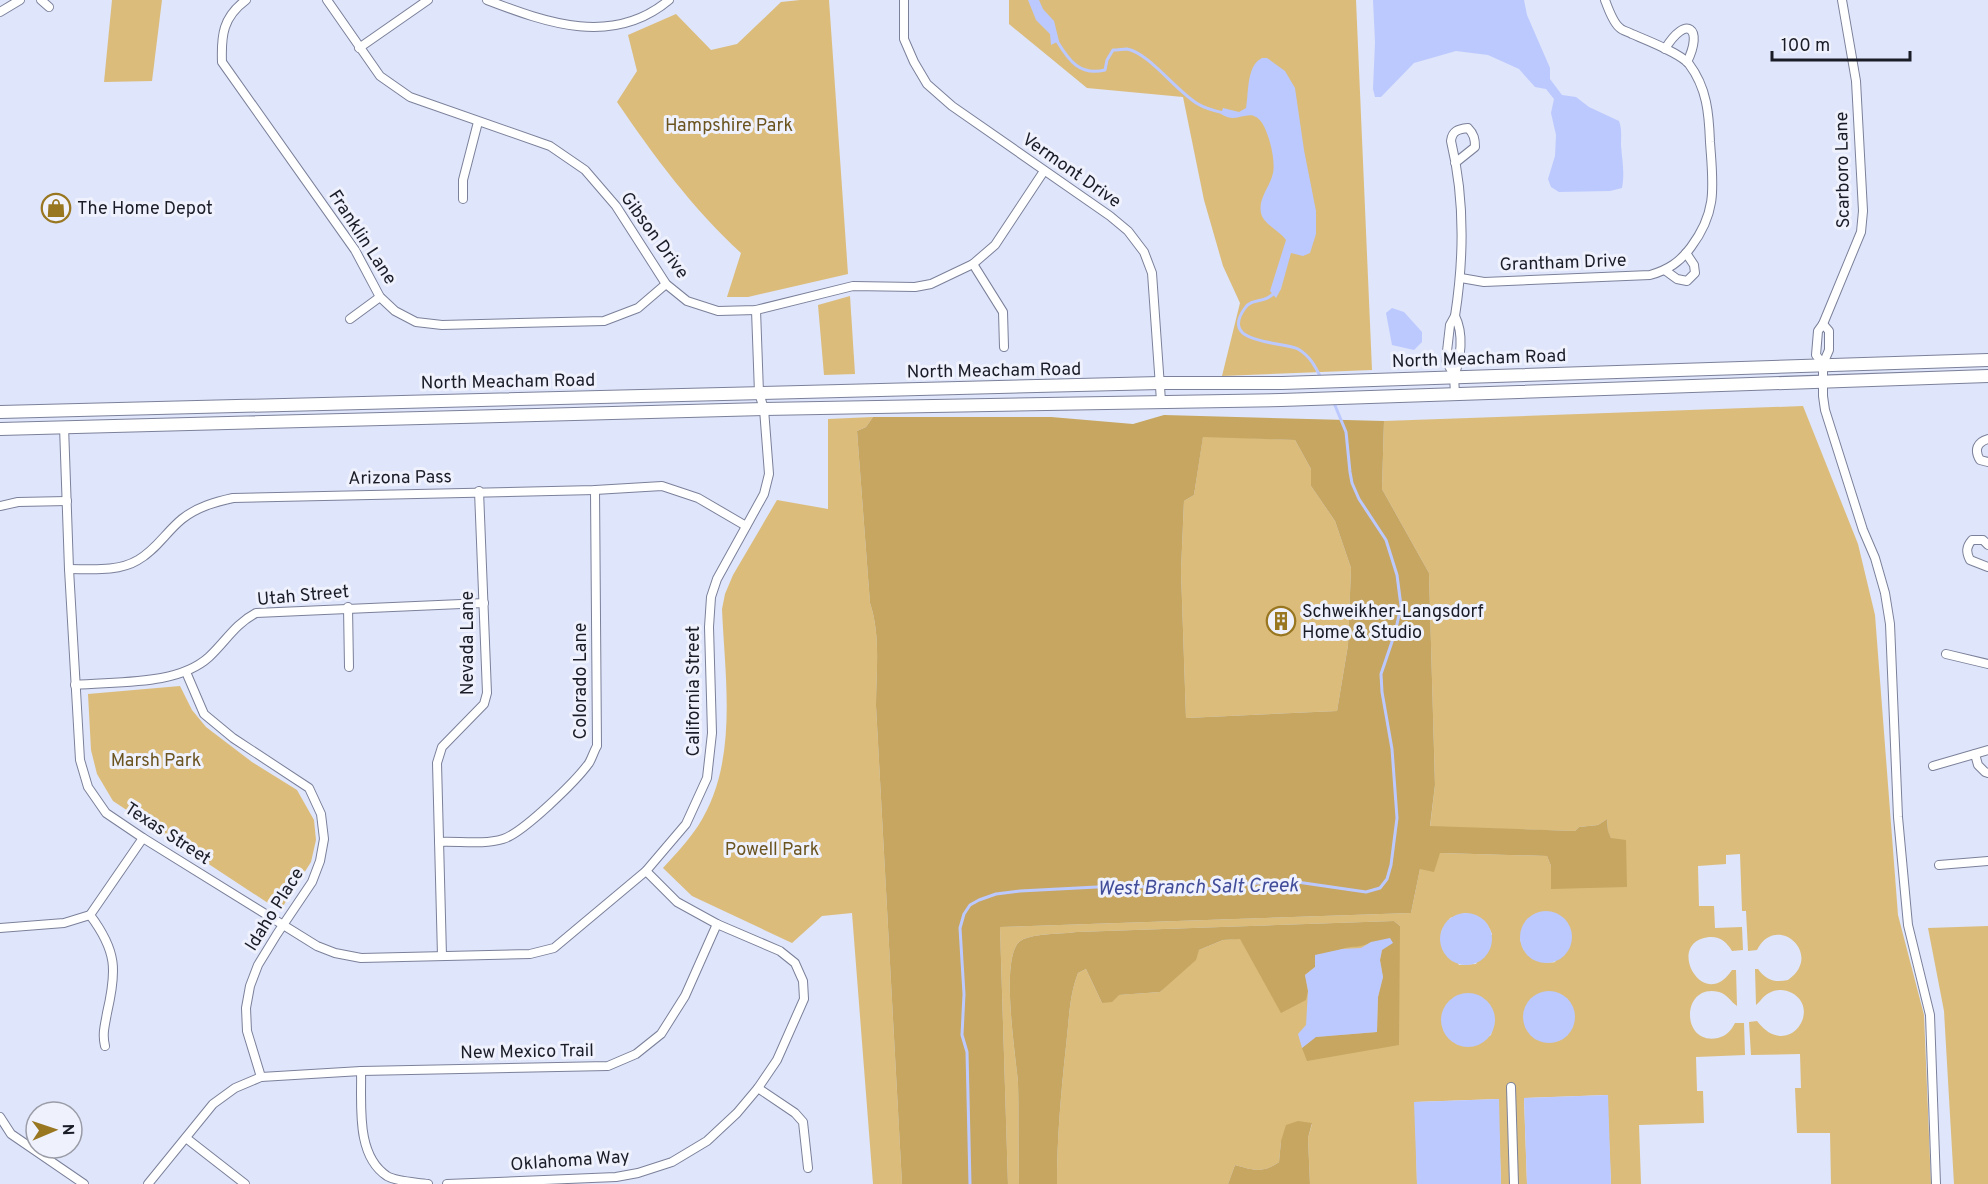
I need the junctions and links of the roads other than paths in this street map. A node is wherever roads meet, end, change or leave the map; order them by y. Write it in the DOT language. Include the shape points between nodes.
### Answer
graph roads {
  1 [pos="20,0"];
  2 [pos="41,0"];
  3 [pos="246,0"];
  4 [pos="327,0"];
  5 [pos="428,0"];
  6 [pos="487,0"];
  7 [pos="669,0"];
  8 [pos="904,0"];
  9 [pos="1605,0"];
  10 [pos="1842,0"];
  11 [pos="49,7"];
  12 [pos="0,12"];
  13 [pos="359,48"];
  14 [pos="1665,49"];
  15 [pos="1688,62"];
  16 [pos="478,122"];
  17 [pos="1455,163"];
  18 [pos="1044,171"];
  19 [pos="463,199"];
  20 [pos="1686,254"];
  21 [pos="973,264"];
  22 [pos="1666,271"];
  23 [pos="1461,278"];
  24 [pos="666,284"];
  25 [pos="381,297"];
  26 [pos="756,310"];
  27 [pos="1455,316"];
  28 [pos="350,319"];
  29 [pos="1823,324"];
  30 [pos="1004,347"];
  31 [pos="1988,360"];
  32 [pos="1823,364"];
  33 [pos="1454,376"];
  34 [pos="1988,376"];
  35 [pos="1823,381"];
  36 [pos="1160,383"];
  37 [pos="759,393"];
  38 [pos="1455,394"];
  39 [pos="1161,401"];
  40 [pos="764,409"];
  41 [pos="0,412"];
  42 [pos="64,426"];
  43 [pos="0,429"];
  44 [pos="1988,440"];
  45 [pos="1988,462"];
  46 [pos="595,490"];
  47 [pos="479,491"];
  48 [pos="68,501"];
  49 [pos="0,506"];
  50 [pos="746,526"];
  51 [pos="1988,545"];
  52 [pos="1988,567"];
  53 [pos="69,569"];
  54 [pos="484,603"];
  55 [pos="348,607"];
  56 [pos="1946,654"];
  57 [pos="1988,664"];
  58 [pos="349,667"];
  59 [pos="186,672"];
  60 [pos="75,685"];
  61 [pos="1988,750"];
  62 [pos="1975,754"];
  63 [pos="1933,766"];
  64 [pos="1988,773"];
  65 [pos="142,838"];
  66 [pos="439,842"];
  67 [pos="1988,861"];
  68 [pos="1939,865"];
  69 [pos="646,871"];
  70 [pos="90,915"];
  71 [pos="717,924"];
  72 [pos="283,925"];
  73 [pos="0,928"];
  74 [pos="442,956"];
  75 [pos="105,1046"];
  76 [pos="361,1071"];
  77 [pos="261,1077"];
  78 [pos="1511,1087"];
  79 [pos="759,1088"];
  80 [pos="0,1117"];
  81 [pos="186,1138"];
  82 [pos="808,1168"];
  83 [pos="84,1184"];
  84 [pos="148,1184"];
  85 [pos="245,1184"];
  86 [pos="428,1184"];
  87 [pos="447,1184"];
  88 [pos="1514,1184"];
  89 [pos="1936,1184"];
  1 -- 12 [label="street"];
  2 -- 11 [label="street"];
  3 -- 25 [label="street, Franklin Lane" via="233,10 222,38 222,62 354,250"];
  4 -- 13 [label="street, Gibson Drive"];
  5 -- 13 [label="street"];
  6 -- 7 [label="street" via="534,18 590,28 623,24"];
  8 -- 18 [label="street, Vermont Drive" via="904,39 927,84"];
  9 -- 14 [label="street" via="1619,28"];
  10 -- 29 [label="street, Scarboro Lane" via="1856,81 1863,211 1861,232"];
  13 -- 16 [label="street, Gibson Drive" via="380,76 410,97"];
  14 -- 15 [label="street"];
  14 -- 15 [label="street" via="1679,30 1691,31 1694,48"];
  15 -- 20 [label="street" via="1705,90 1713,188 1706,224"];
  16 -- 19 [label="street" via="463,180"];
  16 -- 24 [label="street, Gibson Drive" via="550,146 585,170 616,206"];
  17 -- 23 [label="street" via="1463,239"];
  18 -- 21 [label="street, Gibson Drive" via="996,245"];
  18 -- 36 [label="street, Vermont Drive" via="1110,216 1144,252 1154,284"];
  20 -- 22 [label="street"];
  20 -- 22 [label="street, Grantham Drive" via="1695,273 1687,281"];
  21 -- 26 [label="street, Gibson Drive" via="915,288 852,286"];
  21 -- 30 [label="street" via="1003,312"];
  22 -- 23 [label="street, Grantham Drive" via="1650,275 1484,282"];
  23 -- 27 [label="street"];
  24 -- 25 [label="street, Franklin Lane" via="638,308 603,321 442,326 416,322 395,311"];
  24 -- 26 [label="street, Gibson Drive" via="687,301 704,307 718,311"];
  25 -- 28 [label="street"];
  26 -- 37 [label="street, California Street"];
  27 -- 33 [label="street" via="1460,360"];
  27 -- 33 [label="street" via="1450,325 1446,360"];
  29 -- 32 [label="street" via="1828,331 1830,350"];
  29 -- 32 [label="street, Scarboro Lane" via="1815,351"];
  31 -- 32 [label="main road, North Meacham Road"];
  32 -- 33 [label="main road, North Meacham Road"];
  32 -- 35 [label="street"];
  33 -- 36 [label="main road, North Meacham Road"];
  33 -- 38 [label="street"];
  34 -- 35 [label="main road, North Meacham Road"];
  35 -- 38 [label="main road, North Meacham Road"];
  35 -- 89 [label="street" via="1826,410 1875,558 1890,624 1898,817 1908,925 1930,1015"];
  36 -- 37 [label="main road, North Meacham Road"];
  36 -- 39 [label="street, Vermont Drive"];
  37 -- 40 [label="street, California Street"];
  37 -- 41 [label="main road, North Meacham Road"];
  38 -- 39 [label="main road, North Meacham Road"];
  39 -- 40 [label="main road, North Meacham Road"];
  40 -- 42 [label="main road, North Meacham Road"];
  40 -- 50 [label="street, California Street" via="769,474 764,494"];
  42 -- 43 [label="main road, North Meacham Road"];
  42 -- 48 [label="street, Texas Street"];
  44 -- 45 [label="street" via="1980,442 1976,454"];
  46 -- 47 [label="street, Arizona Pass"];
  46 -- 50 [label="street, Arizona Pass" via="662,486 698,498"];
  46 -- 66 [label="street, Colorado Lane" via="597,746 589,762 552,801 505,839"];
  47 -- 53 [label="street, Arizona Pass" via="233,498 207,505 182,519 157,546 136,561 106,570"];
  47 -- 54 [label="street, Nevada Lane"];
  48 -- 49 [label="street"];
  48 -- 53 [label="street, Texas Street"];
  50 -- 69 [label="street, California Street" via="711,597 712,733 707,778 686,824"];
  51 -- 52 [label="street" via="1983,540 1972,540 1966,552 1970,560"];
  53 -- 60 [label="street, Texas Street"];
  54 -- 55 [label="street, Utah Street"];
  54 -- 66 [label="street, Nevada Lane" via="484,704 442,747 437,763"];
  55 -- 58 [label="street"];
  55 -- 59 [label="street, Utah Street" via="256,613 242,620 208,658"];
  56 -- 57 [label="street"];
  59 -- 60 [label="street, Utah Street" via="164,678"];
  59 -- 72 [label="street, Idaho Place" via="204,714 309,788 321,814 324,839 320,861 312,882"];
  60 -- 65 [label="street, Texas Street" via="81,760 88,787 106,813"];
  61 -- 62 [label="street"];
  62 -- 63 [label="street"];
  62 -- 64 [label="street" via="1978,765"];
  65 -- 70 [label="street"];
  65 -- 72 [label="street, Texas Street"];
  66 -- 74 [label="street, Nevada Lane"];
  67 -- 68 [label="street"];
  69 -- 71 [label="street" via="677,902"];
  69 -- 74 [label="street, California Street" via="554,948 530,954"];
  70 -- 73 [label="street" via="64,923"];
  70 -- 75 [label="street" via="103,933 113,960 114,984 102,1036"];
  71 -- 76 [label="street, New Mexico Trail" via="685,996 661,1034 636,1054 608,1066"];
  71 -- 79 [label="street, Oklahoma Way" via="780,951 795,963 803,981 804,999 777,1060"];
  72 -- 74 [label="street, Texas Street" via="335,953 362,957"];
  72 -- 77 [label="street, Idaho Place" via="258,965 246,1008 247,1031"];
  76 -- 77 [label="street, New Mexico Trail"];
  76 -- 86 [label="street" via="364,1145 387,1176"];
  77 -- 81 [label="street" via="235,1088 213,1104"];
  78 -- 88 [label="street"];
  79 -- 82 [label="street" via="803,1122"];
  79 -- 87 [label="street, Oklahoma Way" via="707,1141 672,1162 638,1173"];
  80 -- 83 [label="street" via="10,1134"];
  81 -- 84 [label="street"];
  81 -- 85 [label="street"];
}
